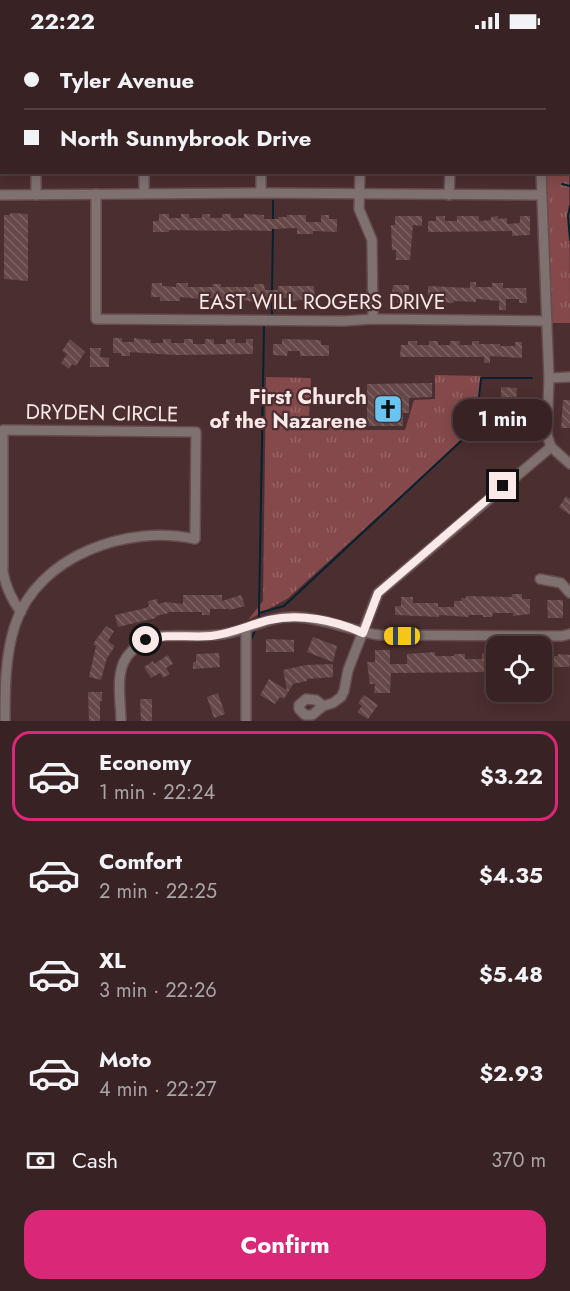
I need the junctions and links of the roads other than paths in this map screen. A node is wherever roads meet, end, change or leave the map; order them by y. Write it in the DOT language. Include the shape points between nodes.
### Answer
graph roads {
  1 [pos="36,174"];
  2 [pos="144,174"];
  3 [pos="261,174"];
  4 [pos="360,174"];
  5 [pos="450,174"];
  6 [pos="540,174"];
  7 [pos="261,193"];
  8 [pos="96,194"];
  9 [pos="144,194"];
  10 [pos="360,194"];
  11 [pos="0,195"];
  12 [pos="36,195"];
  13 [pos="449,195"];
  14 [pos="541,195"];
  15 [pos="373,319"];
  16 [pos="547,321"];
  17 [pos="570,377"];
  18 [pos="549,378"];
  19 [pos="551,447"];
  20 [pos="570,465"];
  21 [pos="540,579"];
  22 [pos="570,593"];
  23 [pos="21,612"];
  24 [pos="246,628"];
  25 [pos="363,633"];
  26 [pos="570,634"];
  27 [pos="323,706"];
  28 [pos="5,721"];
  29 [pos="121,721"];
  30 [pos="246,721"];
  1 -- 12 [label="street"];
  2 -- 9 [label="street"];
  3 -- 7 [label="street"];
  4 -- 10 [label="street"];
  5 -- 13 [label="street"];
  6 -- 14 [label="street"];
  7 -- 9 [label="street"];
  7 -- 10 [label="street"];
  8 -- 9 [label="street"];
  8 -- 12 [label="street"];
  8 -- 15 [label="street, EAST WILL ROGERS DRIVE" via="96,319"];
  10 -- 13 [label="street"];
  10 -- 15 [label="street" via="359,209 372,240"];
  11 -- 12 [label="street"];
  13 -- 14 [label="street"];
  14 -- 16 [label="street"];
  15 -- 16 [label="street, EAST WILL ROGERS DRIVE"];
  16 -- 18 [label="street"];
  17 -- 18 [label="street"];
  18 -- 19 [label="street" via="547,435"];
  19 -- 20 [label="street"];
  19 -- 25 [label="street" via="378,593"];
  21 -- 22 [label="street" via="561,583"];
  23 -- 23 [label="street, DRYDEN CIRCLE" via="32,593 57,568 93,547 134,536 195,539 196,432 3,430 3,572 12,600"];
  23 -- 28 [label="street" via="8,651"];
  24 -- 25 [label="street" via="267,620 294,617 321,620"];
  24 -- 29 [label="street" via="210,636 146,640 123,664"];
  24 -- 30 [label="street"];
  25 -- 26 [label="street"];
  25 -- 27 [label="street" via="341,697"];
}
